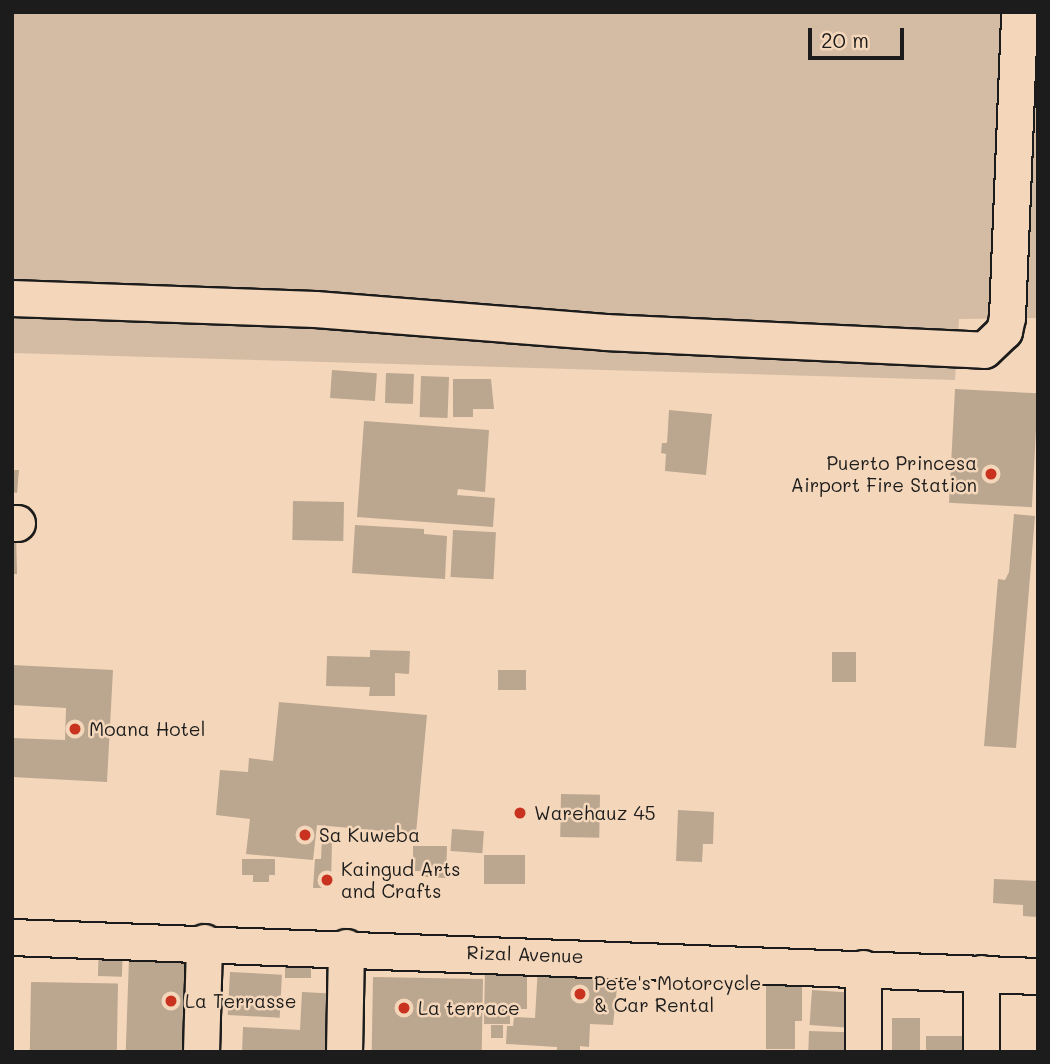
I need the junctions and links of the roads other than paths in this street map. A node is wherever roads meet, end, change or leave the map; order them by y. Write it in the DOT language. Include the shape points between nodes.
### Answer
graph roads {
  1 [pos="1018,12"];
  2 [pos="12,299"];
  3 [pos="12,937"];
  4 [pos="204,942"];
  5 [pos="346,947"];
  6 [pos="863,968"];
  7 [pos="981,973"];
  8 [pos="1038,976"];
  9 [pos="201,1052"];
  10 [pos="344,1052"];
  11 [pos="863,1052"];
  12 [pos="981,1052"];
  1 -- 2 [label="street" via="1007,317 1004,331 984,350 605,332 314,309"];
  3 -- 4 [label="street, Rizal Avenue"];
  4 -- 5 [label="street, Rizal Avenue"];
  4 -- 9 [label="street"];
  5 -- 6 [label="street, Rizal Avenue"];
  5 -- 10 [label="street"];
  6 -- 7 [label="street, Rizal Avenue"];
  6 -- 11 [label="street"];
  7 -- 8 [label="street, Rizal Avenue"];
  7 -- 12 [label="street"];
}
